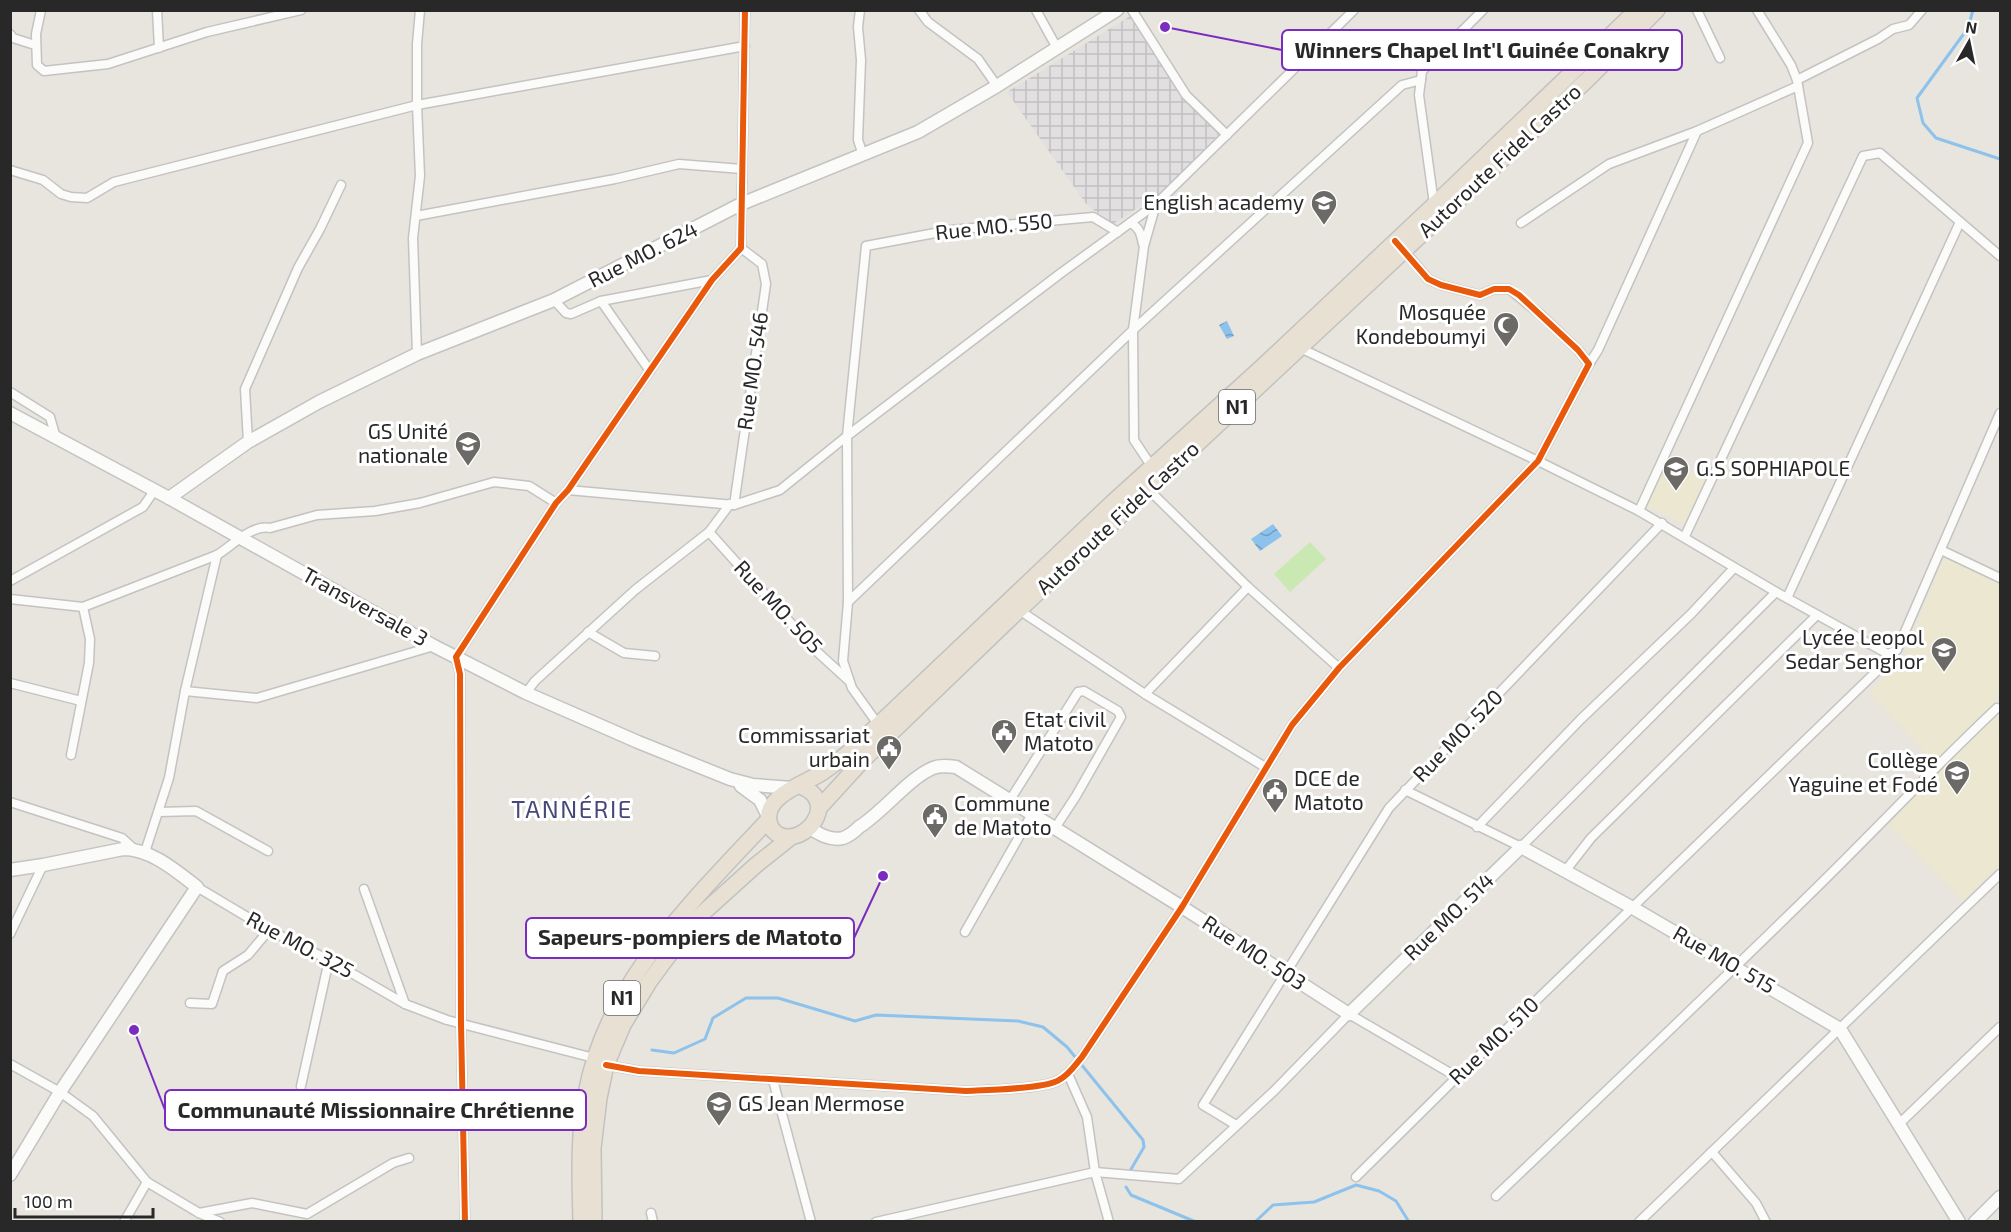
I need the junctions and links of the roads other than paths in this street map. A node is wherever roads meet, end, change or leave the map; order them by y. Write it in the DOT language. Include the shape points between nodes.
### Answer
graph roads {
  1 [pos="41,10"];
  2 [pos="157,10"];
  3 [pos="301,10"];
  4 [pos="420,10"];
  5 [pos="745,10"];
  6 [pos="860,10"];
  7 [pos="919,10"];
  8 [pos="1036,10"];
  9 [pos="1117,10"];
  10 [pos="1132,10"];
  11 [pos="1354,10"];
  12 [pos="1483,10"];
  13 [pos="1657,10"];
  14 [pos="1697,10"];
  15 [pos="1757,10"];
  16 [pos="1922,10"];
  17 [pos="1634,11"];
  18 [pos="10,34"];
  19 [pos="35,45"];
  20 [pos="745,46"];
  21 [pos="159,48"];
  22 [pos="1058,48"];
  23 [pos="1720,58"];
  24 [pos="1421,80"];
  25 [pos="1797,83"];
  26 [pos="997,86"];
  27 [pos="417,105"];
  28 [pos="1697,131"];
  29 [pos="1227,135"];
  30 [pos="863,155"];
  31 [pos="742,169"];
  32 [pos="10,170"];
  33 [pos="341,185"];
  34 [pos="741,204"];
  35 [pos="1156,204"];
  36 [pos="1434,205"];
  37 [pos="416,216"];
  38 [pos="1960,222"];
  39 [pos="1521,223"];
  40 [pos="1130,224"];
  41 [pos="1118,232"];
  42 [pos="1144,246"];
  43 [pos="1400,246"];
  44 [pos="741,248"];
  45 [pos="2001,256"];
  46 [pos="712,280"];
  47 [pos="554,300"];
  48 [pos="601,301"];
  49 [pos="1133,330"];
  50 [pos="1300,348"];
  51 [pos="417,354"];
  52 [pos="1589,364"];
  53 [pos="650,371"];
  54 [pos="10,392"];
  55 [pos="2001,412"];
  56 [pos="10,413"];
  57 [pos="847,436"];
  58 [pos="56,439"];
  59 [pos="248,442"];
  60 [pos="1538,461"];
  61 [pos="1152,467"];
  62 [pos="568,490"];
  63 [pos="1149,490"];
  64 [pos="154,491"];
  65 [pos="169,498"];
  66 [pos="556,503"];
  67 [pos="732,504"];
  68 [pos="1639,512"];
  69 [pos="1662,523"];
  70 [pos="708,532"];
  71 [pos="1684,537"];
  72 [pos="240,538"];
  73 [pos="1941,550"];
  74 [pos="217,555"];
  75 [pos="1734,568"];
  76 [pos="2001,578"];
  77 [pos="10,580"];
  78 [pos="1248,587"];
  79 [pos="1776,592"];
  80 [pos="1787,598"];
  81 [pos="10,599"];
  82 [pos="848,602"];
  83 [pos="83,607"];
  84 [pos="1019,610"];
  85 [pos="1816,615"];
  86 [pos="588,632"];
  87 [pos="434,646"];
  88 [pos="1888,654"];
  89 [pos="655,656"];
  90 [pos="456,657"];
  91 [pos="1339,668"];
  92 [pos="849,681"];
  93 [pos="10,683"];
  94 [pos="185,691"];
  95 [pos="526,693"];
  96 [pos="1145,693"];
  97 [pos="81,701"];
  98 [pos="1999,707"];
  99 [pos="878,724"];
  100 [pos="888,737"];
  101 [pos="71,755"];
  102 [pos="1265,767"];
  103 [pos="730,779"];
  104 [pos="796,787"];
  105 [pos="1405,790"];
  106 [pos="1010,800"];
  107 [pos="10,802"];
  108 [pos="820,807"];
  109 [pos="159,812"];
  110 [pos="1032,814"];
  111 [pos="768,818"];
  112 [pos="808,827"];
  113 [pos="1477,827"];
  114 [pos="1055,828"];
  115 [pos="790,838"];
  116 [pos="1521,847"];
  117 [pos="139,851"];
  118 [pos="268,851"];
  119 [pos="43,865"];
  120 [pos="10,870"];
  121 [pos="1566,870"];
  122 [pos="2001,874"];
  123 [pos="197,887"];
  124 [pos="364,889"];
  125 [pos="1182,907"];
  126 [pos="1633,908"];
  127 [pos="269,930"];
  128 [pos="966,932"];
  129 [pos="10,934"];
  130 [pos="329,960"];
  131 [pos="1737,967"];
  132 [pos="1285,973"];
  133 [pos="190,1003"];
  134 [pos="405,1004"];
  135 [pos="1349,1014"];
  136 [pos="461,1024"];
  137 [pos="2001,1027"];
  138 [pos="1840,1029"];
  139 [pos="600,1061"];
  140 [pos="10,1064"];
  141 [pos="1068,1074"];
  142 [pos="1457,1077"];
  143 [pos="774,1080"];
  144 [pos="301,1086"];
  145 [pos="60,1092"];
  146 [pos="1899,1124"];
  147 [pos="1236,1125"];
  148 [pos="1712,1152"];
  149 [pos="409,1158"];
  150 [pos="1095,1172"];
  151 [pos="10,1175"];
  152 [pos="1356,1177"];
  153 [pos="147,1182"];
  154 [pos="1496,1196"];
  155 [pos="2001,1197"];
  156 [pos="199,1213"];
  157 [pos="124,1221"];
  158 [pos="220,1221"];
  159 [pos="465,1221"];
  160 [pos="581,1221"];
  161 [pos="594,1221"];
  162 [pos="811,1221"];
  163 [pos="876,1221"];
  164 [pos="1109,1221"];
  165 [pos="1639,1221"];
  166 [pos="1766,1221"];
  167 [pos="1959,1221"];
  168 [pos="1975,1221"];
  1 -- 19 [label="street"];
  2 -- 21 [label="street"];
  3 -- 21 [label="street" via="207,32"];
  4 -- 27 [label="street"];
  5 -- 20 [label="street"];
  6 -- 30 [label="street" via="858,140"];
  7 -- 26 [label="street" via="928,22 978,59"];
  8 -- 22 [label="street"];
  9 -- 22 [label="street, Rue MO. 624"];
  10 -- 29 [label="street" via="1186,95"];
  11 -- 29 [label="street"];
  12 -- 24 [label="street" via="1422,71"];
  13 -- 43 [label="highway, Autoroute Fidel Castro / N1" via="1588,79"];
  14 -- 23 [label="street"];
  15 -- 25 [label="street" via="1791,65"];
  16 -- 25 [label="street" via="1909,25 1893,29"];
  17 -- 36 [label="highway, Autoroute Fidel Castro / N1"];
  18 -- 19 [label="street"];
  19 -- 21 [label="street" via="37,65 44,71 108,64"];
  20 -- 27 [label="street"];
  20 -- 31 [label="street"];
  22 -- 26 [label="street, Rue MO. 624"];
  24 -- 36 [label="street" via="1419,95"];
  24 -- 49 [label="street" via="1402,85"];
  25 -- 28 [label="street"];
  25 -- 68 [label="street" via="1808,143"];
  26 -- 30 [label="street, Rue MO. 624" via="918,132"];
  27 -- 32 [label="street" via="114,182 87,198 65,196 43,180"];
  27 -- 37 [label="street" via="420,176"];
  28 -- 39 [label="street" via="1609,164"];
  28 -- 52 [label="street"];
  29 -- 35 [label="street"];
  30 -- 34 [label="street, Rue MO. 624"];
  31 -- 34 [label="street"];
  31 -- 37 [label="street" via="679,164"];
  33 -- 59 [label="street" via="298,268 245,389"];
  34 -- 44 [label="street"];
  34 -- 47 [label="street, Rue MO. 624"];
  35 -- 40 [label="street"];
  35 -- 42 [label="street"];
  36 -- 43 [label="highway, Autoroute Fidel Castro / N1"];
  37 -- 51 [label="street" via="413,238"];
  38 -- 45 [label="street"];
  38 -- 71 [label="street" via="1880,153 1863,156"];
  38 -- 80 [label="street"];
  40 -- 41 [label="street"];
  40 -- 42 [label="street" via="1139,230"];
  41 -- 57 [label="street"];
  41 -- 57 [label="street, Rue MO. 550" via="1093,217 951,230 866,246"];
  42 -- 49 [label="street"];
  43 -- 50 [label="highway, Autoroute Fidel Castro / N1"];
  43 -- 52 [label="street" via="1428,279 1441,285 1480,295 1494,289 1509,290 1540,314"];
  43 -- 61 [label="highway, Autoroute Fidel Castro / N1"];
  44 -- 46 [label="street"];
  44 -- 67 [label="street, Rue MO. 546" via="762,264 766,284"];
  46 -- 48 [label="street"];
  46 -- 53 [label="street"];
  47 -- 48 [label="street" via="571,314"];
  47 -- 51 [label="street, Rue MO. 624"];
  48 -- 53 [label="street"];
  49 -- 61 [label="street" via="1134,440"];
  49 -- 82 [label="street"];
  50 -- 60 [label="street"];
  50 -- 63 [label="highway, Autoroute Fidel Castro / N1"];
  51 -- 59 [label="street, Rue MO. 624"];
  52 -- 60 [label="street"];
  53 -- 62 [label="street"];
  54 -- 58 [label="street" via="50,417"];
  55 -- 73 [label="street, Rue MO. 510"];
  56 -- 58 [label="street, Transversale 3"];
  57 -- 67 [label="street" via="780,490"];
  57 -- 82 [label="street"];
  58 -- 64 [label="street, Transversale 3"];
  59 -- 65 [label="street, Rue MO. 624"];
  60 -- 68 [label="street"];
  60 -- 91 [label="street"];
  61 -- 99 [label="highway, Autoroute Fidel Castro / N1"];
  62 -- 66 [label="street"];
  62 -- 67 [label="street"];
  63 -- 78 [label="street"];
  63 -- 84 [label="highway, Autoroute Fidel Castro / N1"];
  64 -- 65 [label="street, Transversale 3"];
  64 -- 77 [label="street" via="143,507"];
  65 -- 72 [label="street, Transversale 3"];
  66 -- 72 [label="street" via="529,486 494,482 420,503 317,515 270,528 263,526"];
  66 -- 90 [label="street"];
  67 -- 70 [label="street"];
  68 -- 69 [label="street"];
  69 -- 71 [label="street"];
  69 -- 105 [label="street, Rue MO. 520"];
  70 -- 86 [label="street"];
  70 -- 92 [label="street, Rue MO. 505" via="814,649"];
  71 -- 75 [label="street"];
  72 -- 74 [label="street"];
  72 -- 87 [label="street, Transversale 3"];
  73 -- 76 [label="street"];
  73 -- 88 [label="street, Rue MO. 510" via="1897,650"];
  74 -- 83 [label="street"];
  74 -- 94 [label="street"];
  75 -- 79 [label="street"];
  75 -- 113 [label="street"];
  78 -- 91 [label="street"];
  78 -- 96 [label="street"];
  79 -- 80 [label="street"];
  79 -- 116 [label="street, Rue MO. 514"];
  80 -- 85 [label="street"];
  81 -- 83 [label="street"];
  82 -- 92 [label="street" via="843,661"];
  83 -- 97 [label="street" via="90,639"];
  84 -- 96 [label="street"];
  84 -- 100 [label="highway, Autoroute Fidel Castro / N1"];
  85 -- 88 [label="street"];
  85 -- 121 [label="street" via="1591,838"];
  86 -- 89 [label="street" via="624,653"];
  86 -- 95 [label="street"];
  87 -- 90 [label="street, Transversale 3"];
  87 -- 94 [label="street" via="257,698"];
  88 -- 126 [label="street, Rue MO. 510" via="1881,668"];
  90 -- 95 [label="street, Transversale 3"];
  90 -- 136 [label="street" via="460,674"];
  91 -- 102 [label="street" via="1292,725"];
  92 -- 99 [label="street"];
  93 -- 97 [label="street"];
  94 -- 109 [label="street"];
  95 -- 103 [label="street, Transversale 3"];
  96 -- 102 [label="street"];
  97 -- 101 [label="street"];
  98 -- 131 [label="street" via="1942,759"];
  99 -- 100 [label="street"];
  99 -- 104 [label="highway, Autoroute Fidel Castro / N1" via="842,759"];
  100 -- 108 [label="highway, Autoroute Fidel Castro / N1"];
  102 -- 125 [label="street"];
  103 -- 104 [label="street, Transversale 3" via="761,786"];
  103 -- 111 [label="street, Transversale 3" via="760,800"];
  104 -- 108 [label="highway" via="809,789"];
  104 -- 111 [label="highway" via="774,804"];
  105 -- 113 [label="street, Rue MO. 515"];
  105 -- 132 [label="street, Rue MO. 520" via="1389,808"];
  106 -- 110 [label="street, Rue MO. 503"];
  106 -- 112 [label="street, Rue MO. 503" via="956,767 944,765 918,777 844,837 819,835"];
  106 -- 114 [label="street" via="1078,692 1084,691 1118,711 1121,717"];
  107 -- 117 [label="street" via="122,838"];
  108 -- 112 [label="highway"];
  109 -- 117 [label="street"];
  109 -- 118 [label="street" via="196,811"];
  110 -- 114 [label="street, Rue MO. 503"];
  110 -- 128 [label="street"];
  111 -- 115 [label="highway" via="774,832"];
  111 -- 139 [label="highway, N1" via="684,910 637,972 610,1019"];
  112 -- 115 [label="highway"];
  113 -- 116 [label="street, Rue MO. 515"];
  114 -- 125 [label="street, Rue MO. 503"];
  115 -- 139 [label="highway, N1" via="694,921"];
  116 -- 121 [label="street, Rue MO. 515"];
  116 -- 135 [label="street, Rue MO. 514"];
  117 -- 119 [label="street" via="123,849"];
  117 -- 123 [label="street, Rue MO. 325"];
  119 -- 120 [label="street"];
  119 -- 129 [label="street"];
  121 -- 126 [label="street, Rue MO. 515"];
  122 -- 138 [label="street"];
  123 -- 127 [label="street, Rue MO. 325"];
  123 -- 145 [label="street"];
  124 -- 134 [label="street"];
  125 -- 132 [label="street, Rue MO. 503"];
  125 -- 141 [label="street"];
  126 -- 131 [label="street, Rue MO. 515"];
  126 -- 142 [label="street, Rue MO. 510"];
  127 -- 130 [label="street, Rue MO. 325"];
  127 -- 133 [label="street" via="248,955 223,971 212,1004"];
  130 -- 134 [label="street, Rue MO. 325"];
  130 -- 144 [label="street"];
  131 -- 138 [label="street, Rue MO. 515"];
  131 -- 154 [label="street"];
  132 -- 135 [label="street, Rue MO. 503"];
  132 -- 147 [label="street, Rue MO. 520" via="1203,1105"];
  134 -- 136 [label="street, Rue MO. 325"];
  135 -- 142 [label="street, Rue MO. 503"];
  135 -- 147 [label="street, Rue MO. 514"];
  136 -- 139 [label="street, Rue MO. 325"];
  136 -- 159 [label="street"];
  137 -- 146 [label="street"];
  138 -- 146 [label="street, Rue MO. 515"];
  138 -- 148 [label="street"];
  139 -- 143 [label="street, Rue MO. 325" via="639,1071"];
  139 -- 160 [label="highway, N1" via="586,1094 579,1154"];
  139 -- 161 [label="highway, N1" via="593,1148"];
  140 -- 145 [label="street"];
  141 -- 143 [label="street, Rue MO. 325" via="1057,1082 966,1091"];
  141 -- 150 [label="street" via="1086,1117"];
  142 -- 152 [label="street, Rue MO. 510"];
  143 -- 162 [label="street"];
  145 -- 151 [label="street"];
  145 -- 153 [label="street" via="93,1116"];
  146 -- 167 [label="street, Rue MO. 515"];
  147 -- 150 [label="street, Rue MO. 514" via="1179,1179"];
  148 -- 165 [label="street"];
  148 -- 166 [label="street" via="1756,1203"];
  149 -- 156 [label="street" via="393,1163 307,1214 252,1203"];
  150 -- 163 [label="street, Rue MO. 514"];
  150 -- 164 [label="street"];
  153 -- 156 [label="street"];
  153 -- 157 [label="street"];
  155 -- 168 [label="street"];
  156 -- 158 [label="street"];
}
